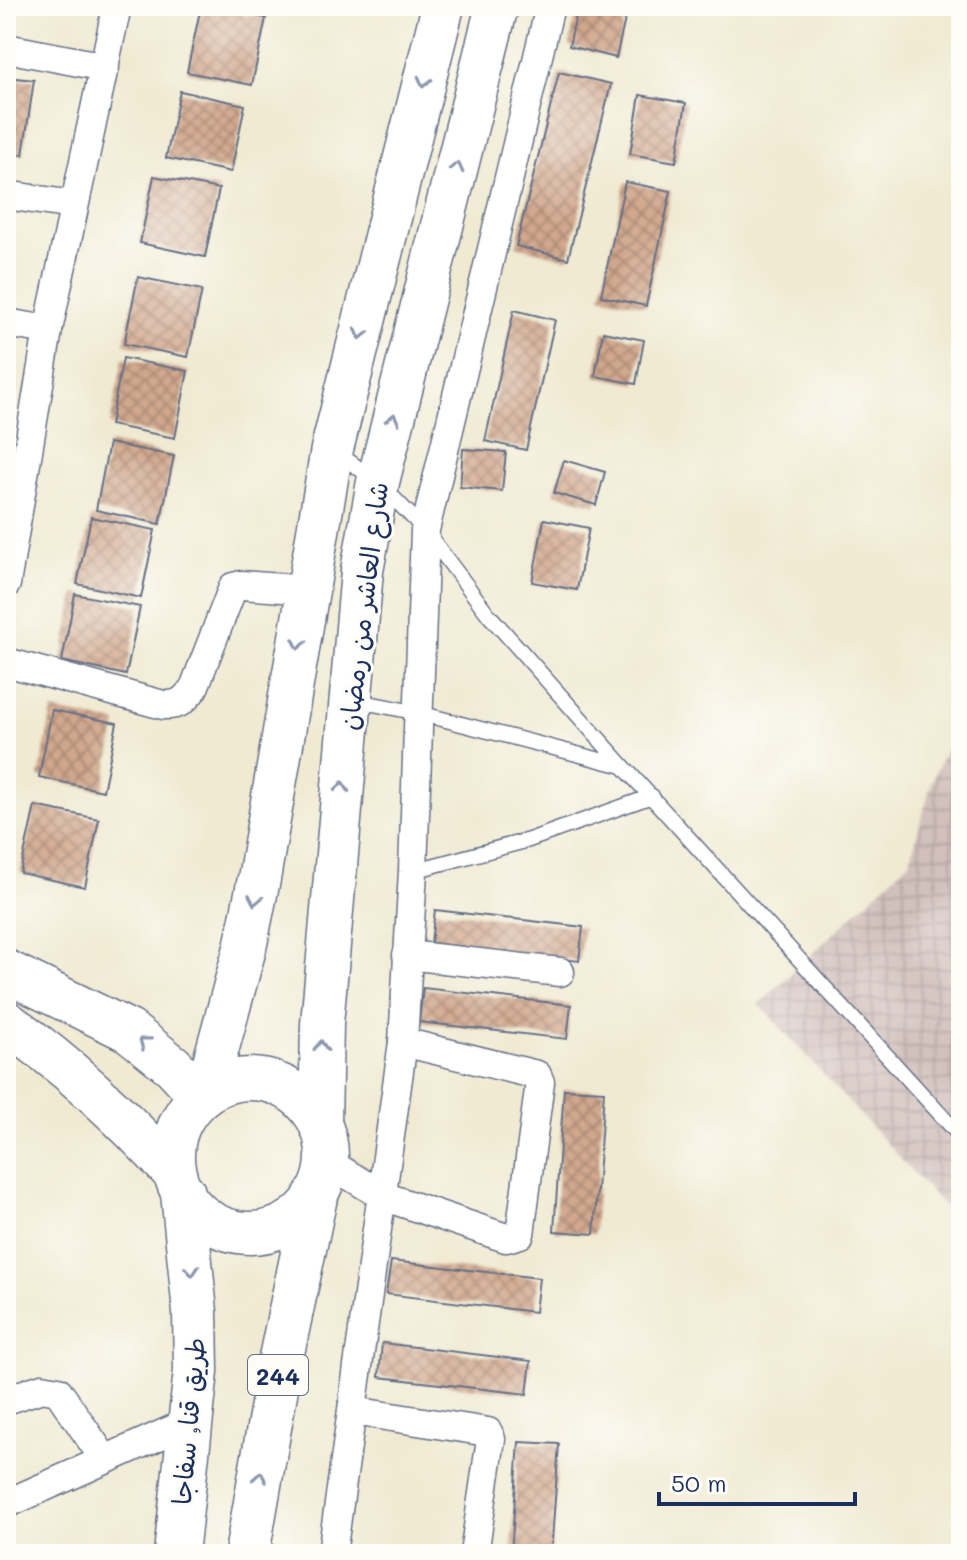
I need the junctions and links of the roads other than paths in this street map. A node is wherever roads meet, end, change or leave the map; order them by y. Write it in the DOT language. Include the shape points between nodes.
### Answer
graph roads {
  1 [pos="117,6"];
  2 [pos="443,6"];
  3 [pos="497,6"];
  4 [pos="550,6"];
  5 [pos="6,48"];
  6 [pos="105,67"];
  7 [pos="6,195"];
  8 [pos="73,205"];
  9 [pos="6,323"];
  10 [pos="48,330"];
  11 [pos="332,449"];
  12 [pos="378,482"];
  13 [pos="425,530"];
  14 [pos="6,584"];
  15 [pos="308,590"];
  16 [pos="6,662"];
  17 [pos="349,699"];
  18 [pos="419,713"];
  19 [pos="623,766"];
  20 [pos="652,796"];
  21 [pos="413,871"];
  22 [pos="407,955"];
  23 [pos="6,971"];
  24 [pos="560,972"];
  25 [pos="6,1022"];
  26 [pos="403,1042"];
  27 [pos="203,1094"];
  28 [pos="961,1137"];
  29 [pos="320,1161"];
  30 [pos="179,1184"];
  31 [pos="383,1196"];
  32 [pos="6,1400"];
  33 [pos="353,1411"];
  34 [pos="192,1421"];
  35 [pos="105,1460"];
  36 [pos="6,1504"];
  37 [pos="176,1554"];
  38 [pos="247,1554"];
  39 [pos="332,1554"];
  40 [pos="474,1554"];
  1 -- 6 [label="street"];
  2 -- 11 [label="main road, شارع العاشر من رمضان, one-way"];
  12 -- 3 [label="main road, شارع العاشر من رمضان, one-way"];
  4 -- 13 [label="street"];
  5 -- 6 [label="street"];
  6 -- 8 [label="street"];
  7 -- 8 [label="street"];
  8 -- 10 [label="street"];
  9 -- 10 [label="street"];
  10 -- 14 [label="street"];
  11 -- 12 [label="lane"];
  11 -- 15 [label="main road, شارع العاشر من رمضان"];
  12 -- 13 [label="lane"];
  12 -- 17 [label="main road, شارع العاشر من رمضان" via="362,571"];
  13 -- 18 [label="street"];
  13 -- 19 [label="lane" via="488,614"];
  15 -- 16 [label="street" via="233,587 194,688 176,706"];
  15 -- 27 [label="main road, شارع العاشر من رمضان, one-way" via="245,948"];
  17 -- 18 [label="lane"];
  29 -- 17 [label="main road, شارع العاشر من رمضان, one-way" via="322,1024"];
  18 -- 19 [label="lane"];
  18 -- 21 [label="street"];
  19 -- 20 [label="lane"];
  20 -- 21 [label="lane" via="529,840"];
  20 -- 28 [label="lane"];
  21 -- 22 [label="street"];
  22 -- 24 [label="street"];
  22 -- 26 [label="street"];
  27 -- 23 [label="main road, one-way" via="129,1031"];
  25 -- 30 [label="main road" via="88,1085 133,1128"];
  26 -- 31 [label="street"];
  26 -- 31 [label="street" via="539,1078 521,1231 506,1238"];
  27 -- 29 [label="main road" via="248,1078 291,1090 308,1105"];
  27 -- 30 [label="main road" via="177,1131 173,1152"];
  29 -- 30 [label="main road" via="302,1213 268,1231 228,1230 210,1222 194,1209"];
  29 -- 31 [label="street"];
  38 -- 29 [label="highway, 244, one-way"];
  30 -- 34 [label="highway, طريق قنا, سفاجا, one-way" via="195,1312"];
  31 -- 33 [label="street"];
  32 -- 35 [label="street" via="42,1388 58,1391"];
  33 -- 39 [label="street"];
  33 -- 40 [label="street" via="488,1432"];
  34 -- 35 [label="street"];
  34 -- 37 [label="highway, طريق قنا, سفاجا"];
  35 -- 36 [label="street"];
}
